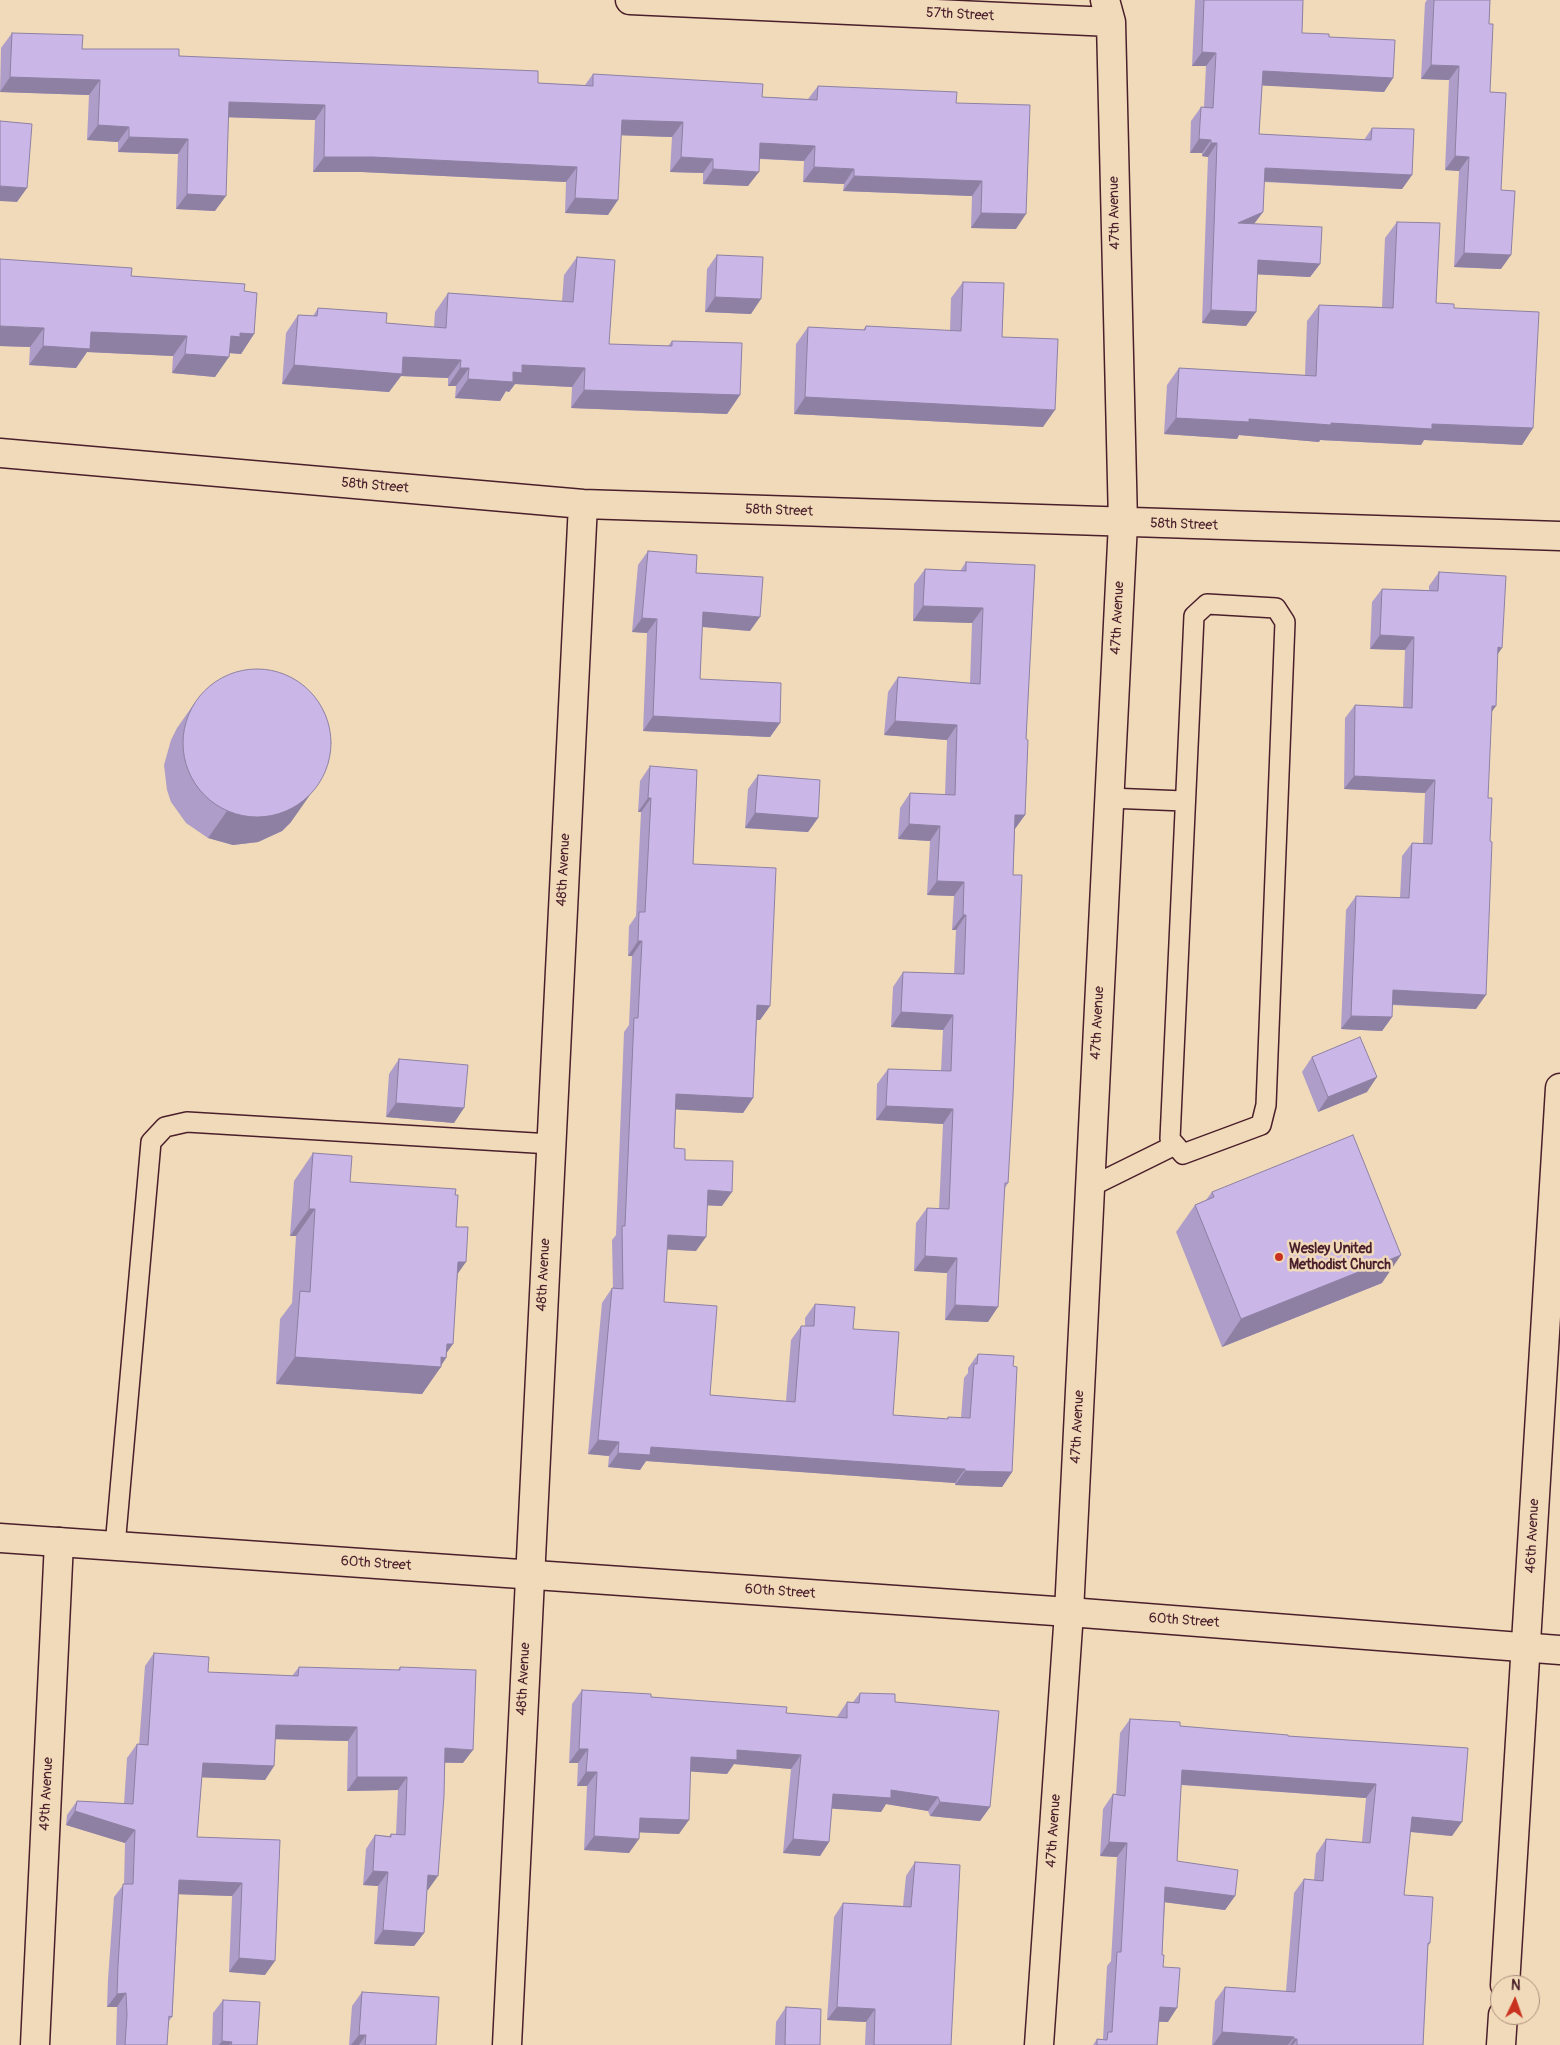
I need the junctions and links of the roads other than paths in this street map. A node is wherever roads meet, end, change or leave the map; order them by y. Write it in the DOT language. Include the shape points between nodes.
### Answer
graph roads {
  1 [pos="630,0"];
  2 [pos="1108,11"];
  3 [pos="0,453"];
  4 [pos="583,504"];
  5 [pos="1122,523"];
  6 [pos="1560,536"];
  7 [pos="1109,798"];
  8 [pos="1184,801"];
  9 [pos="1560,1088"];
  10 [pos="551,1144"];
  11 [pos="1175,1145"];
  12 [pos="1090,1187"];
  13 [pos="0,1538"];
  14 [pos="59,1542"];
  15 [pos="115,1546"];
  16 [pos="529,1575"];
  17 [pos="1069,1612"];
  18 [pos="1527,1648"];
  19 [pos="1560,1650"];
  20 [pos="1506,1975"];
  21 [pos="1503,2025"];
  22 [pos="35,2045"];
  23 [pos="507,2045"];
  24 [pos="1039,2045"];
  25 [pos="1502,2045"];
  1 -- 2 [label="street, 57th Street"];
  2 -- 5 [label="street, 47th Avenue"];
  3 -- 4 [label="street, 58th Street"];
  4 -- 5 [label="street, 58th Street"];
  4 -- 10 [label="street, 48th Avenue"];
  5 -- 6 [label="street, 58th Street"];
  5 -- 7 [label="street, 47th Avenue"];
  7 -- 8 [label="lane"];
  7 -- 12 [label="street, 47th Avenue"];
  8 -- 11 [label="lane" via="1170,1139"];
  8 -- 11 [label="lane" via="1194,616 1207,604 1276,608 1285,622 1266,1105 1261,1125 1183,1154"];
  9 -- 18 [label="street, 46th Avenue"];
  10 -- 15 [label="lane" via="187,1122 165,1127 151,1142"];
  10 -- 16 [label="street, 48th Avenue"];
  11 -- 12 [label="lane"];
  12 -- 17 [label="street, 47th Avenue"];
  13 -- 14 [label="street, 60th Street"];
  14 -- 15 [label="street, 60th Street"];
  14 -- 22 [label="street, 49th Avenue"];
  15 -- 16 [label="street, 60th Street"];
  16 -- 17 [label="street, 60th Street"];
  16 -- 23 [label="street, 48th Avenue"];
  17 -- 18 [label="street, 60th Street"];
  17 -- 24 [label="street, 47th Avenue"];
  18 -- 19 [label="street, 60th Street"];
  18 -- 20 [label="street, 46th Avenue"];
  21 -- 25 [label="street"];
}
